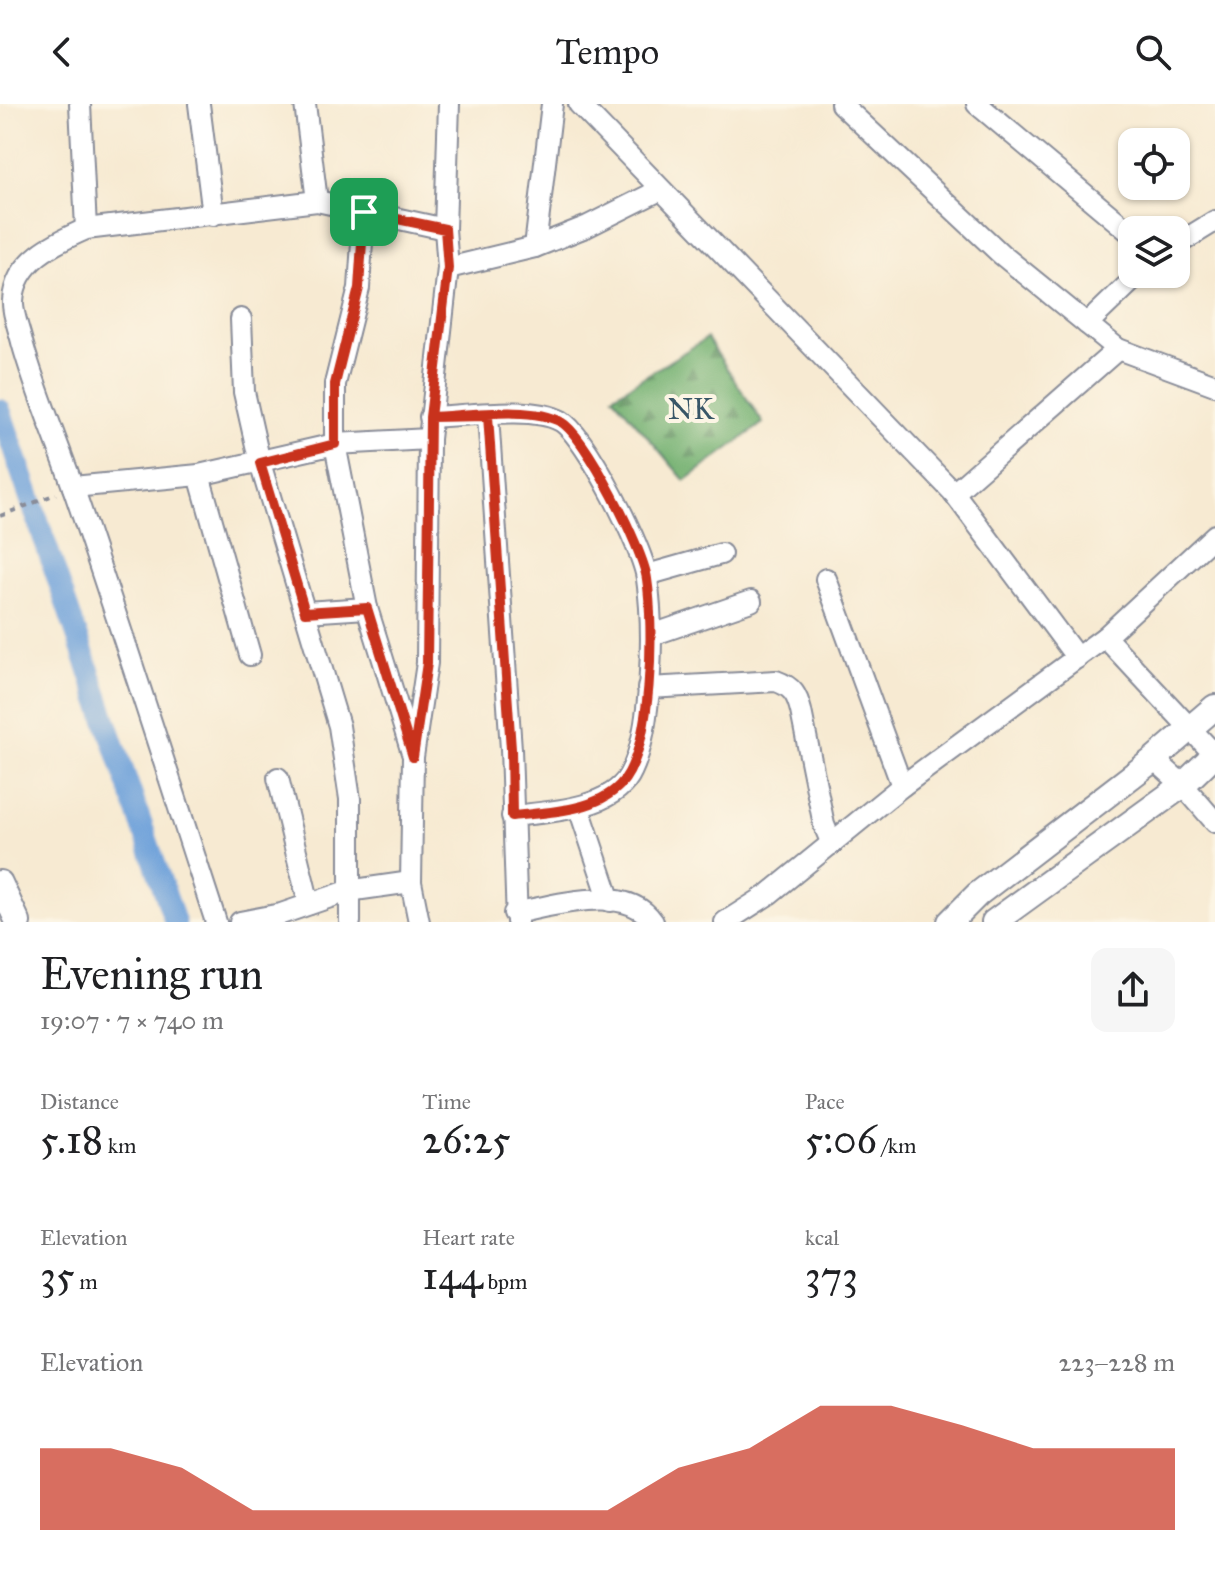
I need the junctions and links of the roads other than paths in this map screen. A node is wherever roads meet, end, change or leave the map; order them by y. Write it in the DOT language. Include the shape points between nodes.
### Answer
graph roads {
  1 [pos="80,104"];
  2 [pos="199,104"];
  3 [pos="305,104"];
  4 [pos="449,104"];
  5 [pos="552,104"];
  6 [pos="579,104"];
  7 [pos="841,104"];
  8 [pos="977,104"];
  9 [pos="660,190"];
  10 [pos="317,201"];
  11 [pos="364,212"];
  12 [pos="213,215"];
  13 [pos="1215,221"];
  14 [pos="1118,222"];
  15 [pos="86,229"];
  16 [pos="445,229"];
  17 [pos="1190,236"];
  18 [pos="535,247"];
  19 [pos="448,268"];
  20 [pos="1124,288"];
  21 [pos="241,319"];
  22 [pos="1087,324"];
  23 [pos="1118,349"];
  24 [pos="1215,385"];
  25 [pos="488,416"];
  26 [pos="430,417"];
  27 [pos="429,439"];
  28 [pos="335,444"];
  29 [pos="260,463"];
  30 [pos="199,475"];
  31 [pos="66,490"];
  32 [pos="954,493"];
  33 [pos="1215,535"];
  34 [pos="721,554"];
  35 [pos="647,575"];
  36 [pos="826,579"];
  37 [pos="751,601"];
  38 [pos="367,608"];
  39 [pos="305,612"];
  40 [pos="652,635"];
  41 [pos="1105,637"];
  42 [pos="250,655"];
  43 [pos="1077,658"];
  44 [pos="648,688"];
  45 [pos="1215,707"];
  46 [pos="1190,727"];
  47 [pos="1215,754"];
  48 [pos="413,757"];
  49 [pos="1154,759"];
  50 [pos="278,778"];
  51 [pos="1183,785"];
  52 [pos="902,786"];
  53 [pos="579,808"];
  54 [pos="512,816"];
  55 [pos="1215,822"];
  56 [pos="832,844"];
  57 [pos="411,882"];
  58 [pos="0,883"];
  59 [pos="348,891"];
  60 [pos="610,901"];
  61 [pos="309,904"];
  62 [pos="516,917"];
  63 [pos="18,922"];
  64 [pos="216,922"];
  65 [pos="240,922"];
  66 [pos="350,922"];
  67 [pos="419,922"];
  68 [pos="653,922"];
  69 [pos="725,922"];
  70 [pos="950,922"];
  71 [pos="994,922"];
  1 -- 15 [label="street"];
  2 -- 12 [label="street"];
  3 -- 10 [label="street"];
  4 -- 16 [label="street"];
  5 -- 18 [label="street"];
  6 -- 9 [label="street"];
  7 -- 22 [label="street" via="1001,254"];
  8 -- 14 [label="street"];
  9 -- 18 [label="street"];
  9 -- 32 [label="street"];
  10 -- 11 [label="street"];
  10 -- 12 [label="street"];
  11 -- 16 [label="street"];
  11 -- 28 [label="street" via="359,288 335,384"];
  12 -- 15 [label="street"];
  13 -- 17 [label="street"];
  15 -- 31 [label="street" via="34,258 20,274 12,304"];
  16 -- 19 [label="street"];
  18 -- 19 [label="street"];
  19 -- 26 [label="street"];
  20 -- 22 [label="street"];
  21 -- 29 [label="street" via="244,392"];
  22 -- 23 [label="street"];
  23 -- 24 [label="street"];
  23 -- 32 [label="street"];
  25 -- 26 [label="street"];
  25 -- 35 [label="street" via="546,414 579,438 598,466"];
  25 -- 54 [label="street"];
  26 -- 27 [label="street"];
  27 -- 28 [label="street"];
  27 -- 48 [label="street" via="427,663"];
  28 -- 29 [label="street"];
  28 -- 38 [label="street"];
  29 -- 30 [label="street"];
  29 -- 39 [label="street"];
  30 -- 31 [label="street"];
  30 -- 42 [label="street"];
  31 -- 64 [label="street"];
  32 -- 43 [label="street"];
  33 -- 41 [label="street"];
  34 -- 35 [label="street"];
  35 -- 40 [label="street"];
  36 -- 52 [label="street"];
  37 -- 40 [label="street"];
  38 -- 39 [label="street"];
  38 -- 48 [label="street"];
  39 -- 59 [label="street" via="339,726 350,799"];
  40 -- 44 [label="street"];
  41 -- 43 [label="street"];
  41 -- 46 [label="street"];
  43 -- 52 [label="street"];
  44 -- 53 [label="street" via="629,776"];
  44 -- 56 [label="street" via="776,681 788,685 801,711"];
  45 -- 46 [label="street"];
  46 -- 47 [label="street"];
  46 -- 49 [label="street"];
  47 -- 51 [label="street"];
  48 -- 57 [label="street"];
  49 -- 51 [label="street"];
  49 -- 70 [label="street" via="978,894"];
  50 -- 61 [label="street"];
  51 -- 55 [label="street"];
  51 -- 71 [label="street"];
  52 -- 56 [label="street"];
  53 -- 54 [label="street"];
  53 -- 60 [label="street"];
  54 -- 62 [label="street"];
  56 -- 69 [label="street"];
  57 -- 59 [label="street"];
  57 -- 67 [label="street"];
  58 -- 63 [label="street"];
  59 -- 61 [label="street"];
  59 -- 66 [label="street"];
  60 -- 62 [label="street" via="583,901"];
  60 -- 68 [label="street" via="631,903"];
  61 -- 65 [label="street"];
}
